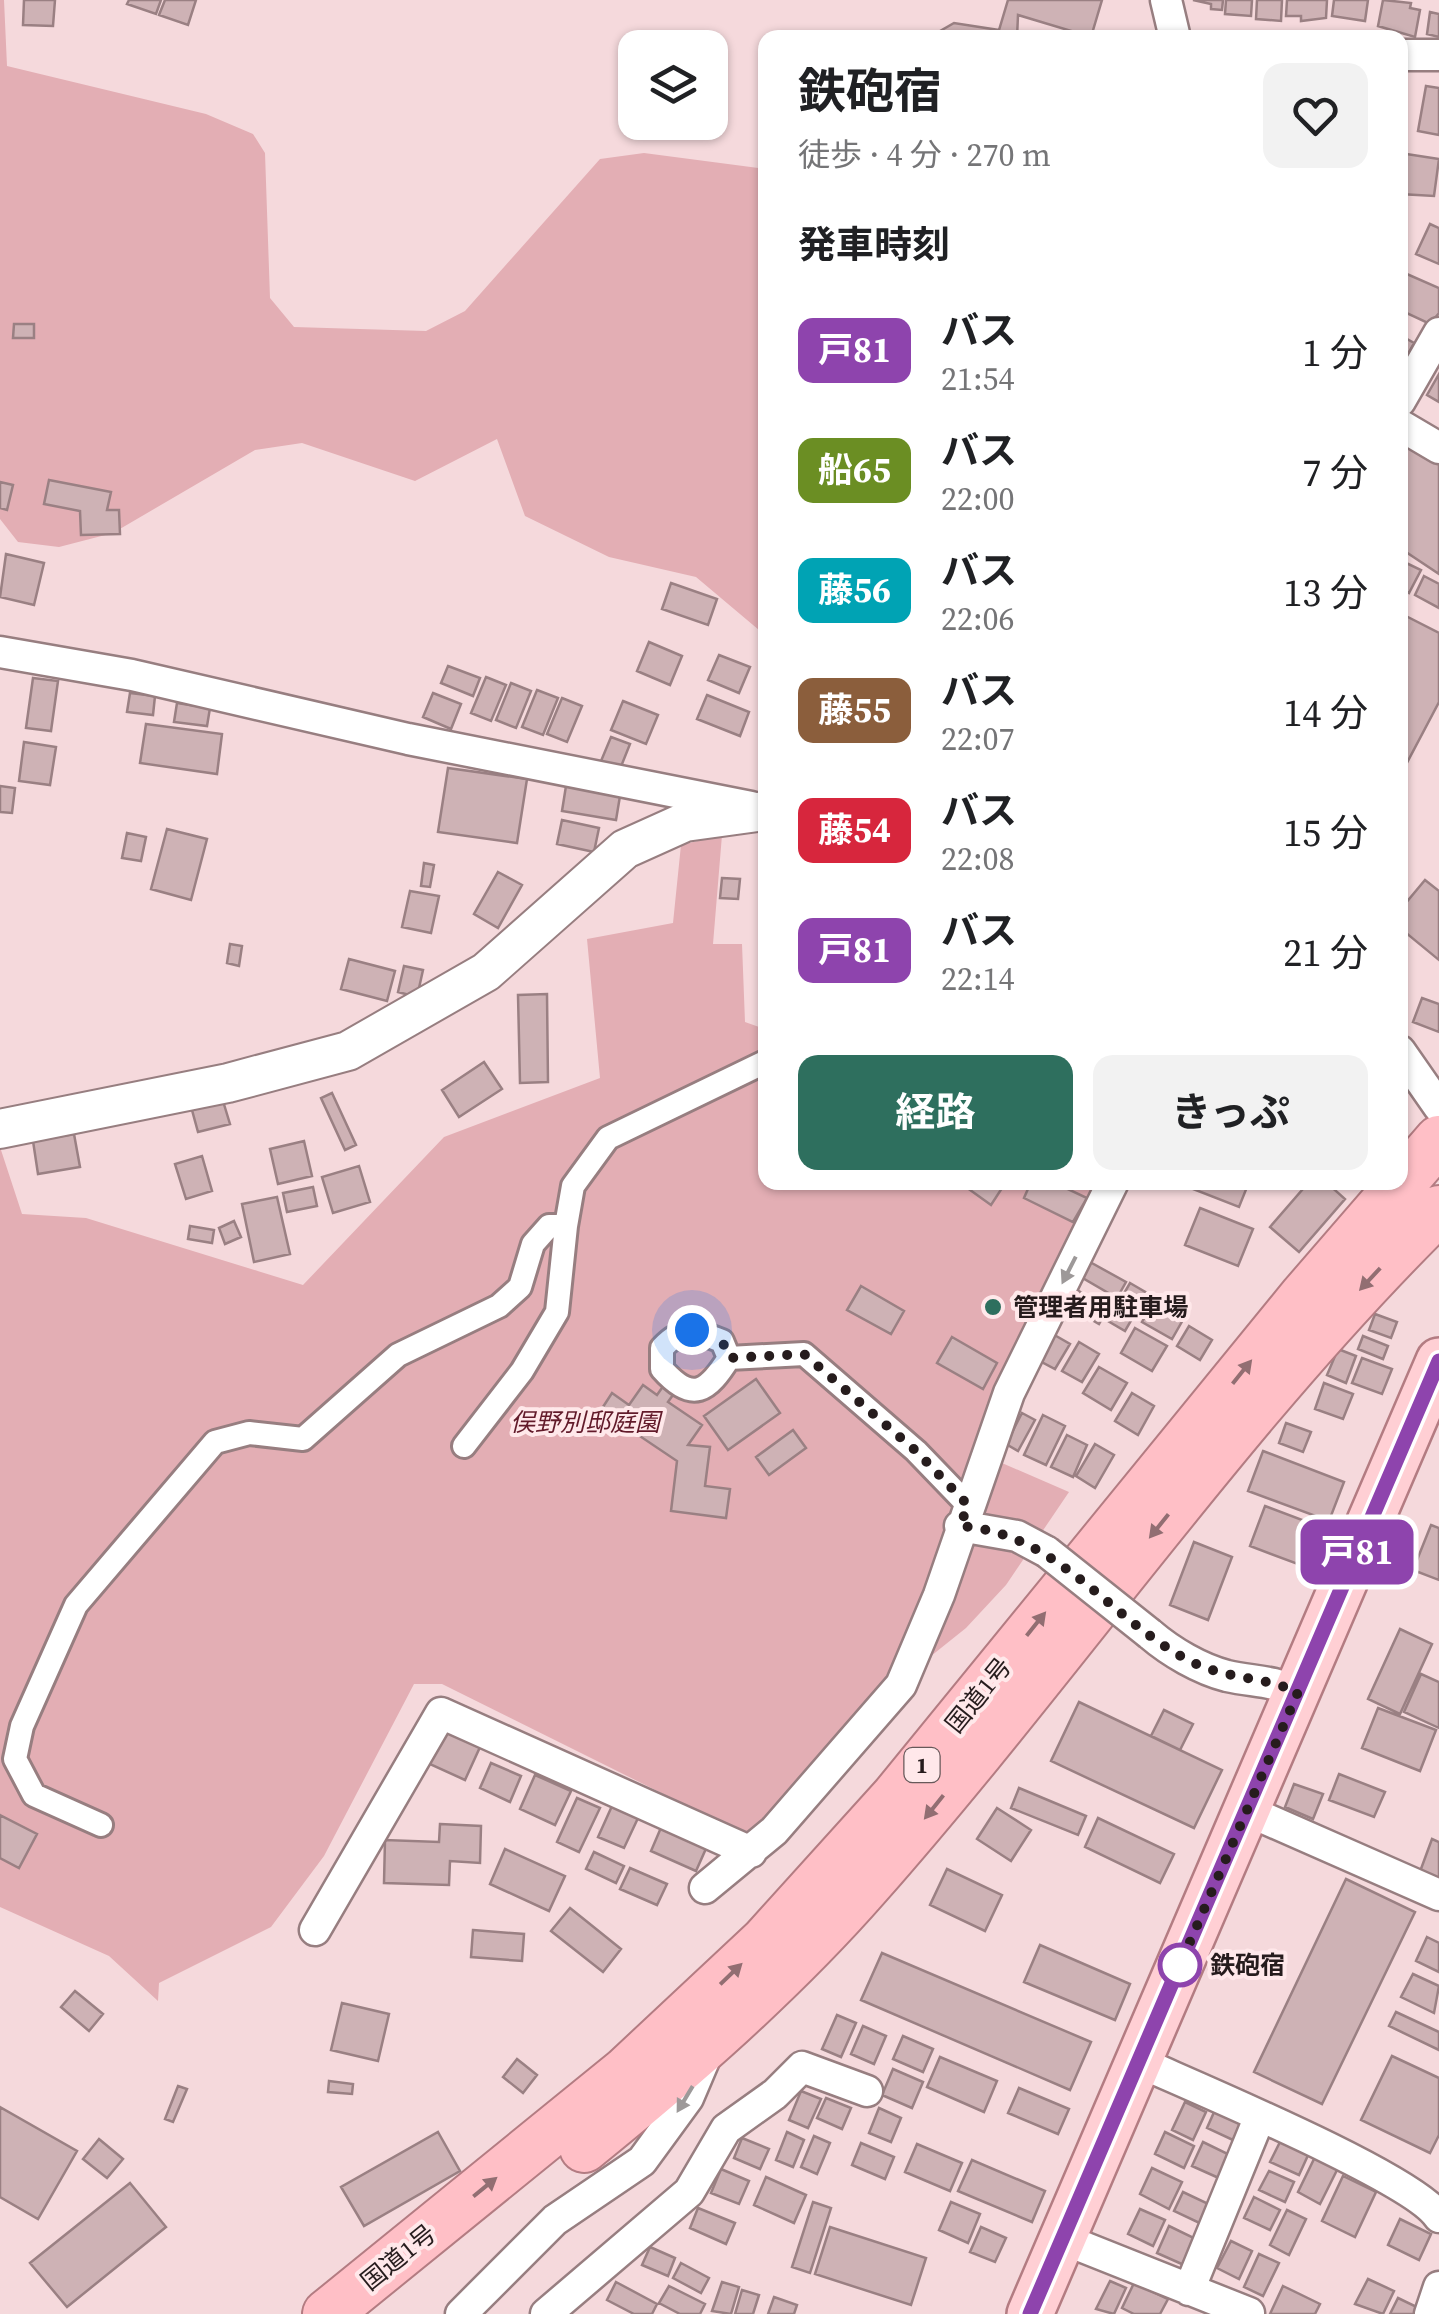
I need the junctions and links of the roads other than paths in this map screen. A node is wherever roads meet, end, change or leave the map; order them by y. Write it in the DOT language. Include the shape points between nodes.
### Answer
graph roads {
  1 [pos="1166,0"];
  2 [pos="1173,30"];
  3 [pos="1408,55"];
  4 [pos="1439,55"];
  5 [pos="1439,333"];
  6 [pos="1408,387"];
  7 [pos="1408,429"];
  8 [pos="1439,448"];
  9 [pos="0,652"];
  10 [pos="758,809"];
  11 [pos="758,811"];
  12 [pos="1408,1062"];
  13 [pos="758,1065"];
  14 [pos="1439,1107"];
  15 [pos="0,1129"];
  16 [pos="1439,1140"];
  17 [pos="1408,1176"];
  18 [pos="1110,1190"];
  19 [pos="1396,1190"];
  20 [pos="1439,1210"];
  21 [pos="566,1226"];
  22 [pos="730,1358"];
  23 [pos="1439,1361"];
  24 [pos="464,1446"];
  25 [pos="964,1516"];
  26 [pos="1298,1692"];
  27 [pos="1248,1811"];
  28 [pos="101,1825"];
  29 [pos="751,1852"];
  30 [pos="704,1888"];
  31 [pos="1439,1895"];
  32 [pos="315,1930"];
  33 [pos="717,2031"];
  34 [pos="1137,2061"];
  35 [pos="867,2091"];
  36 [pos="1260,2116"];
  37 [pos="600,2135"];
  38 [pos="642,2160"];
  39 [pos="1439,2217"];
  40 [pos="1062,2239"];
  41 [pos="1439,2287"];
  42 [pos="1190,2290"];
  43 [pos="328,2314"];
  44 [pos="376,2314"];
  45 [pos="461,2314"];
  46 [pos="546,2314"];
  47 [pos="1030,2314"];
  48 [pos="1248,2314"];
  49 [pos="1430,2314"];
  1 -- 2 [label="street"];
  3 -- 4 [label="street"];
  5 -- 6 [label="street"];
  7 -- 8 [label="street"];
  9 -- 10 [label="street"];
  11 -- 15 [label="street" via="686,822 625,849 486,972 348,1051"];
  12 -- 14 [label="street"];
  13 -- 21 [label="street" via="608,1138 573,1186"];
  17 -- 16 [label="highway, 国道1号 / 1, one-way"];
  18 -- 25 [label="street, one-way" via="1026,1356"];
  43 -- 19 [label="highway, 国道1号 / 1, one-way" via="625,2072 779,1927 896,1796"];
  20 -- 33 [label="highway, 国道1号 / 1, one-way" via="1232,1438 864,1888"];
  21 -- 24 [label="street" via="557,1312"];
  21 -- 28 [label="street" via="549,1226 533,1244 520,1288 499,1306 398,1356 303,1439 250,1433 215,1442 98,1574 51,1658 15,1759 34,1795"];
  22 -- 25 [label="street" via="804,1354 916,1451"];
  23 -- 26 [label="main road"];
  25 -- 26 [label="street, bridge" via="1047,1552 1189,1661"];
  25 -- 29 [label="street" via="901,1686"];
  26 -- 27 [label="main road"];
  27 -- 31 [label="street"];
  27 -- 34 [label="main road"];
  29 -- 30 [label="street"];
  29 -- 32 [label="street" via="441,1713"];
  33 -- 37 [label="highway, 国道1号 / 1"];
  33 -- 38 [label="street, one-way" via="688,2098"];
  34 -- 36 [label="street"];
  34 -- 40 [label="main road"];
  35 -- 46 [label="street" via="802,2067 726,2129 689,2192"];
  36 -- 39 [label="street" via="1430,2204"];
  36 -- 42 [label="street"];
  37 -- 38 [label="street" via="636,2133"];
  37 -- 44 [label="highway, 国道1号 / 1"];
  38 -- 45 [label="street" via="555,2220"];
  40 -- 42 [label="street"];
  40 -- 47 [label="main road"];
  41 -- 49 [label="street"];
  42 -- 48 [label="street"];
}
